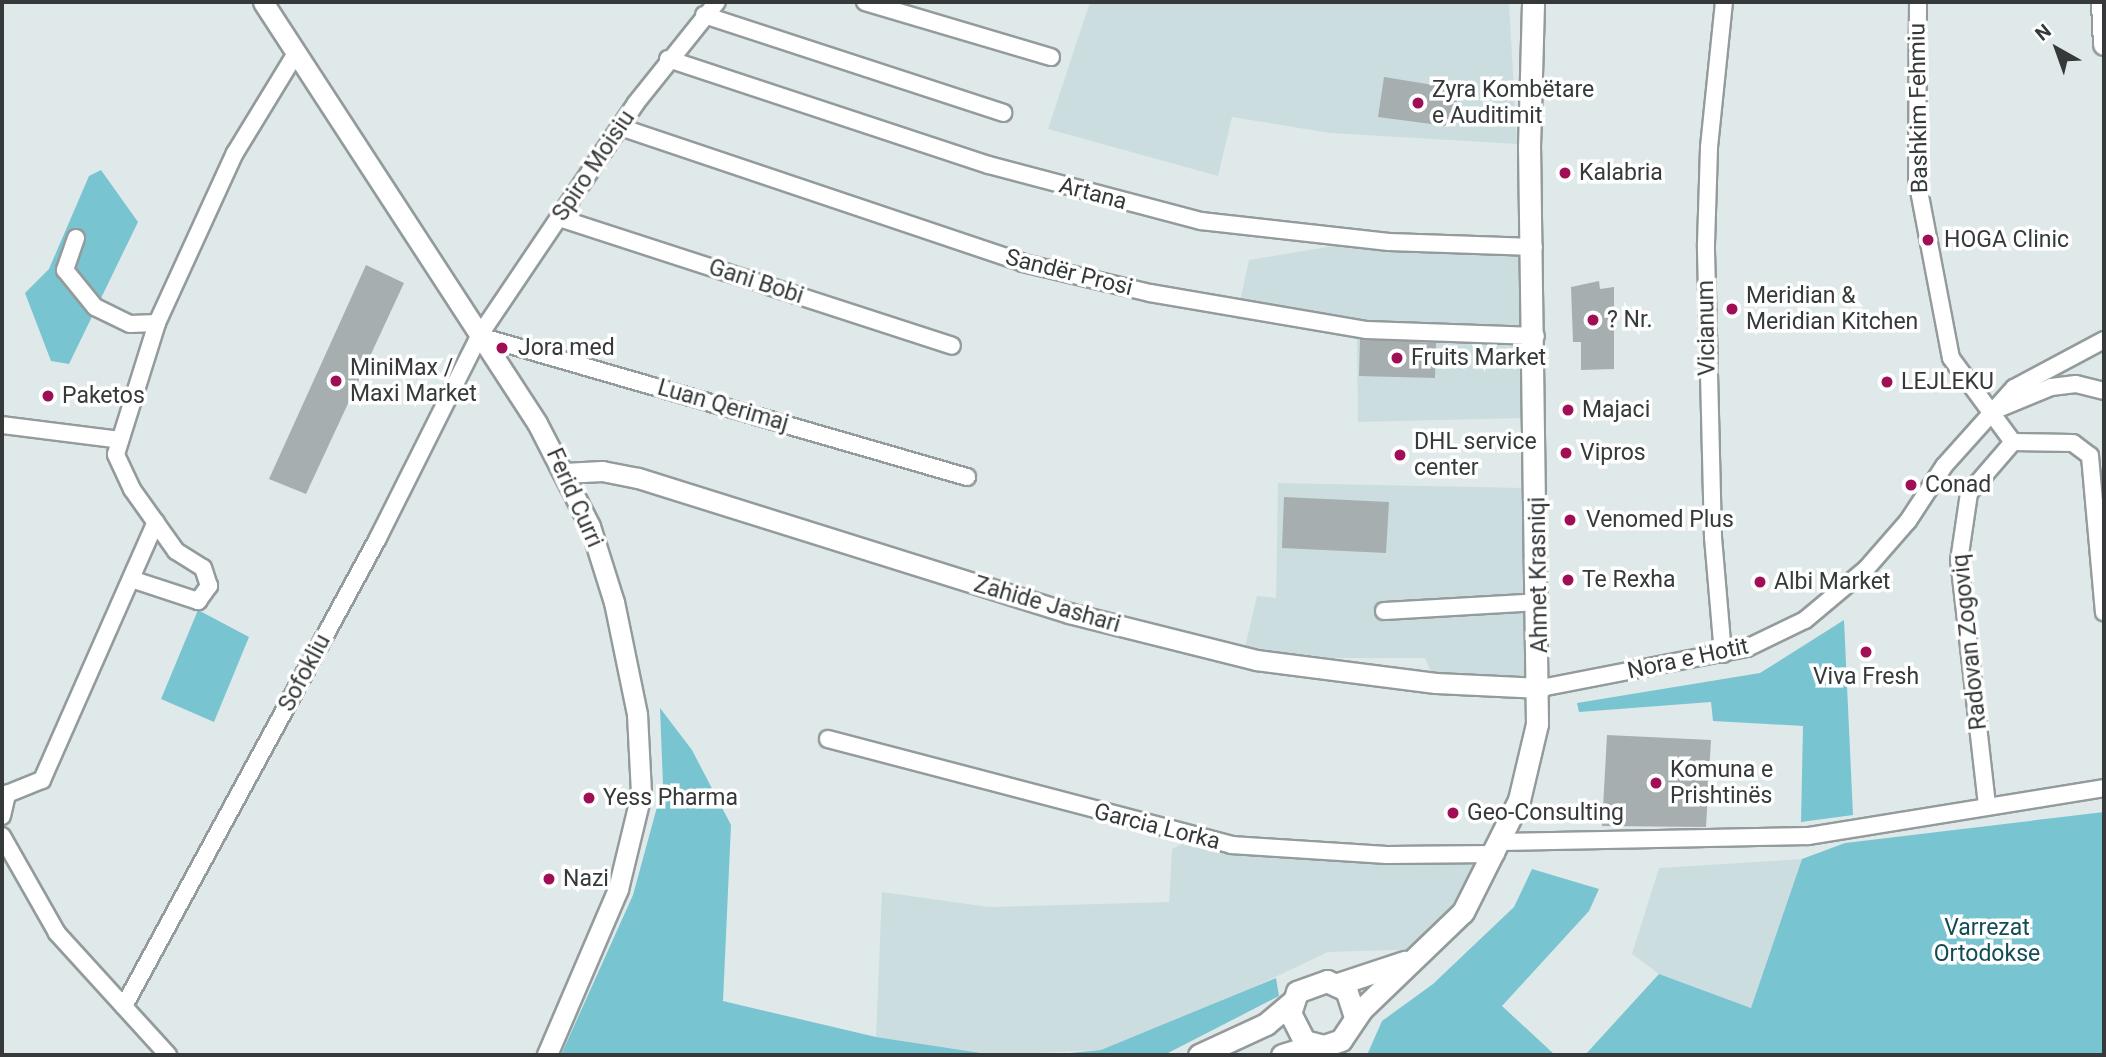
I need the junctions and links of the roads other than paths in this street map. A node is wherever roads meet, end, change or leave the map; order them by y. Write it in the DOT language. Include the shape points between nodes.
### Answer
graph roads {
  1 [pos="263,2"];
  2 [pos="718,2"];
  3 [pos="865,2"];
  4 [pos="1533,2"];
  5 [pos="1724,2"];
  6 [pos="1918,2"];
  7 [pos="2102,2"];
  8 [pos="704,15"];
  9 [pos="2104,44"];
  10 [pos="296,54"];
  11 [pos="1051,57"];
  12 [pos="668,60"];
  13 [pos="1003,113"];
  14 [pos="620,127"];
  15 [pos="559,218"];
  16 [pos="76,238"];
  17 [pos="1534,247"];
  18 [pos="157,323"];
  19 [pos="479,336"];
  20 [pos="1536,336"];
  21 [pos="2104,340"];
  22 [pos="952,346"];
  23 [pos="2104,391"];
  24 [pos="1988,414"];
  25 [pos="2,425"];
  26 [pos="120,440"];
  27 [pos="2013,442"];
  28 [pos="564,473"];
  29 [pos="967,478"];
  30 [pos="156,522"];
  31 [pos="131,579"];
  32 [pos="1539,602"];
  33 [pos="1384,611"];
  34 [pos="2104,612"];
  35 [pos="1723,654"];
  36 [pos="1541,688"];
  37 [pos="828,738"];
  38 [pos="2104,788"];
  39 [pos="1987,805"];
  40 [pos="2,809"];
  41 [pos="2,836"];
  42 [pos="1499,848"];
  43 [pos="1427,949"];
  44 [pos="1338,984"];
  45 [pos="1292,1002"];
  46 [pos="124,1006"];
  47 [pos="1352,1026"];
  48 [pos="1318,1049"];
  49 [pos="168,1055"];
  50 [pos="547,1055"];
  51 [pos="1199,1055"];
  52 [pos="1283,1055"];
  53 [pos="1340,1055"];
  1 -- 10 [label="street, Ferid Curri"];
  2 -- 8 [label="street, Spiro Moisiu"];
  3 -- 11 [label="street"];
  4 -- 17 [label="main road, Ahmet Krasniqi"];
  5 -- 35 [label="street, Vicianum" via="1709,147 1706,244 1713,537"];
  6 -- 24 [label="street, Bashkim Fehmiu" via="1917,180 1951,358"];
  7 -- 9 [label="main road"];
  8 -- 12 [label="street, Spiro Moisiu"];
  8 -- 13 [label="street"];
  10 -- 18 [label="street" via="235,153"];
  10 -- 19 [label="street, Ferid Curri"];
  12 -- 14 [label="street, Spiro Moisiu"];
  12 -- 17 [label="street, Artana" via="989,165 1200,220 1389,242"];
  14 -- 15 [label="street, Spiro Moisiu"];
  14 -- 20 [label="street, Sandër Prosi" via="1023,263 1150,293 1367,330"];
  15 -- 19 [label="street, Spiro Moisiu"];
  15 -- 22 [label="street, Gani Bobi"];
  16 -- 18 [label="street" via="65,270 95,307 130,324"];
  17 -- 20 [label="main road, Ahmet Krasniqi"];
  18 -- 26 [label="street" via="138,398"];
  19 -- 28 [label="street, Ferid Curri"];
  19 -- 29 [label="street, Luan Qerimaj"];
  19 -- 46 [label="street, Sofokliu" via="378,538"];
  20 -- 32 [label="main road, Ahmet Krasniqi"];
  21 -- 24 [label="street, Nora e Hotit" via="2036,373"];
  23 -- 24 [label="street, Nora e Hotit" via="2076,384 2051,387"];
  24 -- 27 [label="street, Bashkim Fehmiu"];
  24 -- 35 [label="street, Nora e Hotit" via="1866,569 1805,620 1766,641"];
  25 -- 26 [label="street"];
  26 -- 30 [label="street" via="120,468"];
  27 -- 34 [label="street" via="2073,443 2090,456"];
  27 -- 39 [label="street, Radovan Zogoviq" via="1969,493 1959,561"];
  28 -- 36 [label="street, Zahide Jashari" via="602,471 638,478 1069,613 1256,660 1436,683"];
  28 -- 50 [label="street, Ferid Curri" via="590,526 614,602 642,767 637,820 618,888"];
  30 -- 31 [label="street"];
  30 -- 31 [label="street" via="184,560 203,568 209,586 204,599 198,601"];
  31 -- 40 [label="street" via="42,780 8,794"];
  32 -- 33 [label="street"];
  32 -- 36 [label="main road, Ahmet Krasniqi"];
  35 -- 36 [label="street, Nora e Hotit"];
  36 -- 42 [label="main road, Ahmet Krasniqi" via="1531,761"];
  37 -- 42 [label="street, Garcia Lorka" via="1231,845 1387,855"];
  38 -- 39 [label="street"];
  39 -- 42 [label="street" via="1875,829 1808,836"];
  41 -- 46 [label="street" via="57,933"];
  42 -- 43 [label="main road, Ahmet Krasniqi" via="1463,912"];
  43 -- 44 [label="main road, Ahmet Krasniqi" via="1380,974"];
  43 -- 47 [label="main road, Ahmet Krasniqi"];
  44 -- 45 [label="main road" via="1316,981"];
  44 -- 47 [label="main road" via="1352,998"];
  45 -- 48 [label="main road" via="1296,1033"];
  45 -- 51 [label="main road" via="1266,1024"];
  46 -- 49 [label="street"];
  47 -- 48 [label="main road, Ahmet Krasniqi" via="1333,1044"];
  47 -- 53 [label="street"];
  48 -- 52 [label="main road, Ahmet Krasniqi"];
}
